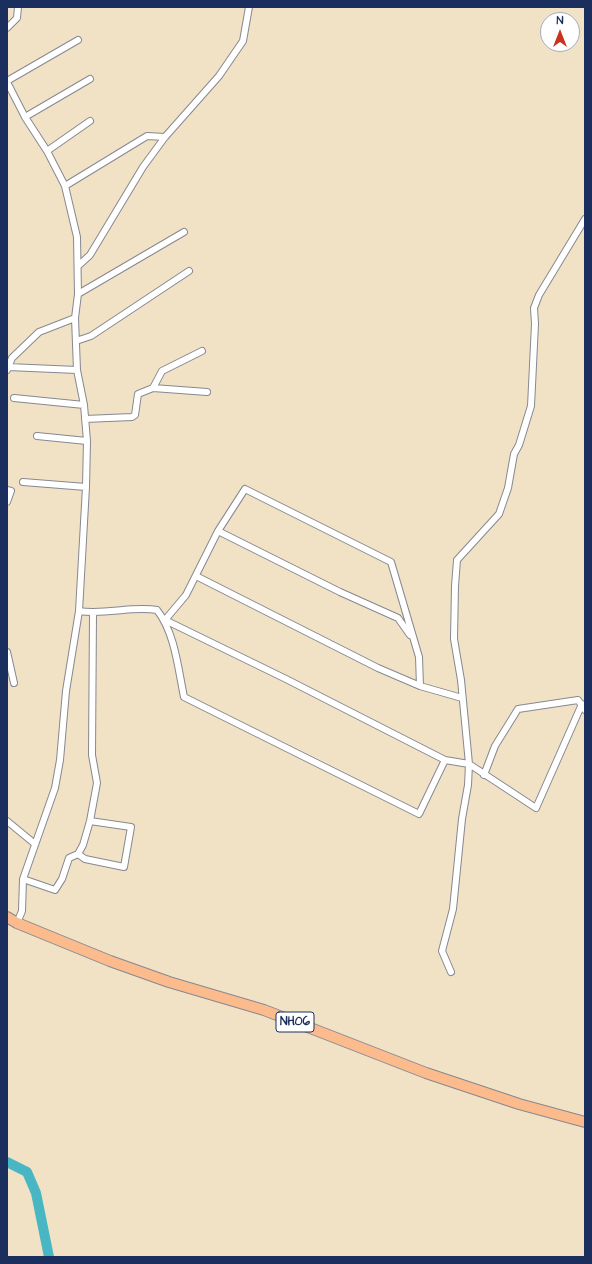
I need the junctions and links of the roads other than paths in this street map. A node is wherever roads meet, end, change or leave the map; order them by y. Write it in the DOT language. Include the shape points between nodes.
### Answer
graph roads {
  1 [pos="18,7"];
  2 [pos="249,7"];
  3 [pos="7,28"];
  4 [pos="78,40"];
  5 [pos="90,79"];
  6 [pos="7,81"];
  7 [pos="26,117"];
  8 [pos="90,121"];
  9 [pos="165,137"];
  10 [pos="47,151"];
  11 [pos="65,186"];
  12 [pos="585,219"];
  13 [pos="184,232"];
  14 [pos="78,266"];
  15 [pos="189,271"];
  16 [pos="78,294"];
  17 [pos="75,318"];
  18 [pos="76,341"];
  19 [pos="202,351"];
  20 [pos="8,368"];
  21 [pos="77,370"];
  22 [pos="153,388"];
  23 [pos="208,392"];
  24 [pos="14,398"];
  25 [pos="84,405"];
  26 [pos="85,419"];
  27 [pos="37,436"];
  28 [pos="87,441"];
  29 [pos="23,482"];
  30 [pos="86,487"];
  31 [pos="7,490"];
  32 [pos="7,502"];
  33 [pos="218,532"];
  34 [pos="196,576"];
  35 [pos="79,611"];
  36 [pos="93,613"];
  37 [pos="165,620"];
  38 [pos="414,640"];
  39 [pos="7,652"];
  40 [pos="14,683"];
  41 [pos="420,686"];
  42 [pos="462,698"];
  43 [pos="584,707"];
  44 [pos="445,760"];
  45 [pos="469,764"];
  46 [pos="484,775"];
  47 [pos="7,821"];
  48 [pos="90,821"];
  49 [pos="35,844"];
  50 [pos="78,854"];
  51 [pos="23,879"];
  52 [pos="7,917"];
  53 [pos="18,923"];
  54 [pos="451,972"];
  55 [pos="585,1122"];
  1 -- 3 [label="street" via="17,18"];
  2 -- 9 [label="street" via="243,41 219,76"];
  4 -- 6 [label="street"];
  5 -- 7 [label="street"];
  6 -- 7 [label="street"];
  7 -- 10 [label="street"];
  8 -- 10 [label="street"];
  9 -- 11 [label="street" via="146,136"];
  9 -- 14 [label="street" via="143,167 90,255"];
  10 -- 11 [label="street"];
  11 -- 14 [label="street" via="77,237"];
  12 -- 42 [label="street" via="539,295 534,308 536,324 531,406 520,445 514,454 508,488 499,514 457,560 454,639 462,680"];
  13 -- 16 [label="street"];
  14 -- 16 [label="street"];
  15 -- 18 [label="street" via="91,336"];
  16 -- 17 [label="street"];
  17 -- 18 [label="street"];
  17 -- 20 [label="street" via="39,332 12,358"];
  18 -- 21 [label="street"];
  19 -- 22 [label="street" via="162,371"];
  20 -- 21 [label="street"];
  21 -- 25 [label="street"];
  22 -- 23 [label="street"];
  22 -- 26 [label="street" via="138,394 135,415 132,417"];
  24 -- 25 [label="street"];
  25 -- 26 [label="street"];
  26 -- 28 [label="street"];
  27 -- 28 [label="street"];
  28 -- 30 [label="street"];
  29 -- 30 [label="street"];
  30 -- 35 [label="street"];
  31 -- 32 [label="street" via="11,491"];
  33 -- 34 [label="street"];
  33 -- 38 [label="street" via="398,618"];
  33 -- 38 [label="street" via="245,490 391,562"];
  34 -- 37 [label="street" via="186,595"];
  34 -- 41 [label="street" via="378,668"];
  35 -- 36 [label="street"];
  35 -- 49 [label="street" via="66,691 55,788"];
  36 -- 37 [label="street" via="143,608 157,610"];
  36 -- 48 [label="street" via="92,755 97,783"];
  37 -- 44 [label="street"];
  37 -- 44 [label="street" via="184,697 328,770 419,814"];
  38 -- 41 [label="street" via="419,657"];
  39 -- 40 [label="street"];
  41 -- 42 [label="street"];
  42 -- 45 [label="street"];
  43 -- 46 [label="street" via="578,700 518,709 495,746"];
  43 -- 46 [label="street" via="536,808"];
  44 -- 45 [label="street"];
  45 -- 46 [label="street"];
  45 -- 54 [label="street" via="453,909 442,951"];
  47 -- 49 [label="street"];
  48 -- 50 [label="street"];
  48 -- 50 [label="street" via="131,827 124,867 85,859"];
  49 -- 51 [label="street"];
  50 -- 51 [label="street" via="68,858 62,879 55,890"];
  51 -- 53 [label="street" via="22,911"];
  52 -- 53 [label="main road, NH06"];
  53 -- 55 [label="main road, NH06" via="110,961 169,982 264,1010 426,1073 519,1104"];
}
